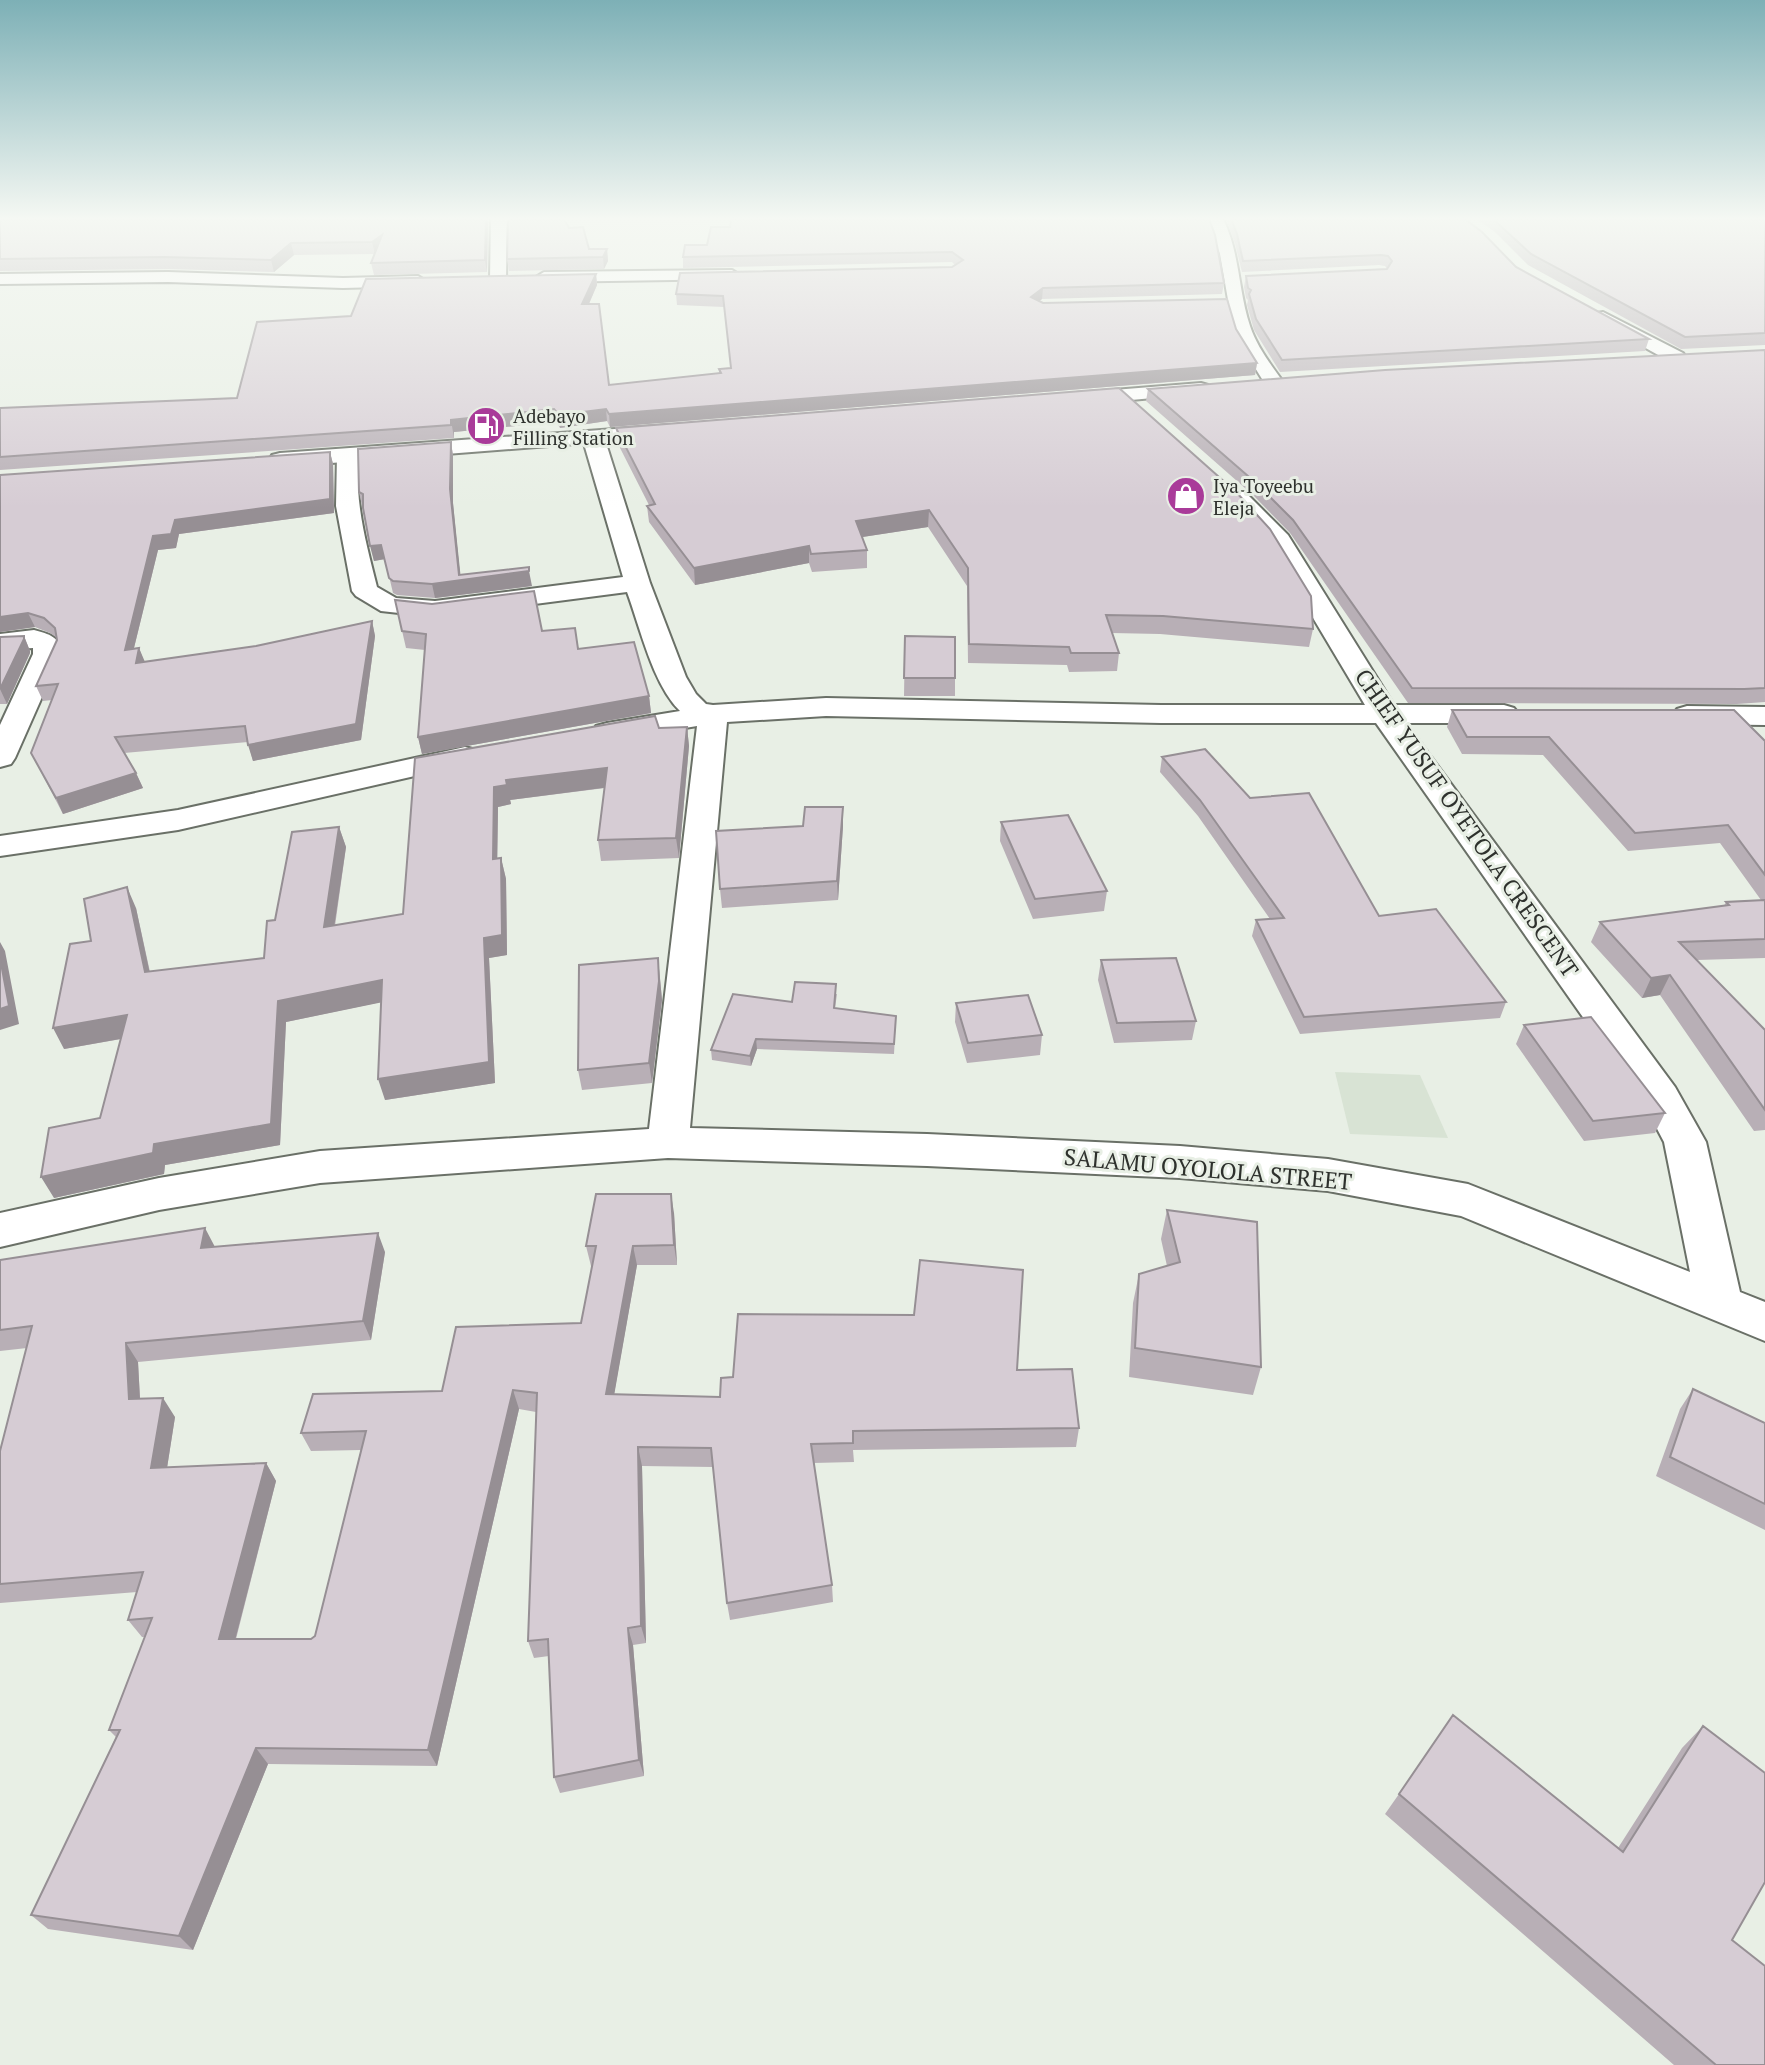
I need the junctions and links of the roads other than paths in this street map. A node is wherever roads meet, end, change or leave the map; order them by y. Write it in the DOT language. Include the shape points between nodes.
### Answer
graph roads {
  1 [pos="1238,315"];
  2 [pos="1600,315"];
  3 [pos="1702,356"];
  4 [pos="1676,357"];
  5 [pos="1640,358"];
  6 [pos="1247,385"];
  7 [pos="1220,387"];
  8 [pos="1124,395"];
  9 [pos="1056,401"];
  10 [pos="1154,422"];
  11 [pos="689,430"];
  12 [pos="593,437"];
  13 [pos="348,456"];
  14 [pos="264,461"];
  15 [pos="1214,476"];
  16 [pos="637,583"];
  17 [pos="0,642"];
  18 [pos="1384,713"];
  19 [pos="713,714"];
  20 [pos="1534,714"];
  21 [pos="1659,715"];
  22 [pos="1754,715"];
  23 [pos="580,737"];
  24 [pos="1765,744"];
  25 [pos="488,752"];
  26 [pos="0,758"];
  27 [pos="0,846"];
  28 [pos="668,1143"];
  29 [pos="0,1230"];
  30 [pos="1720,1304"];
  31 [pos="1765,1322"];
  1 -- 6 [label="street" via="1246,342 1281,382"];
  2 -- 4 [label="street"];
  3 -- 4 [label="street"];
  4 -- 5 [label="street"];
  7 -- 8 [label="street"];
  8 -- 9 [label="street"];
  8 -- 10 [label="street"];
  11 -- 12 [label="street"];
  12 -- 13 [label="street"];
  12 -- 16 [label="street"];
  13 -- 14 [label="street"];
  13 -- 16 [label="street" via="345,479 365,591 390,605 435,610"];
  15 -- 18 [label="street, CHIEF YUSUF OYETOLA CRESCENT" via="1279,540"];
  16 -- 19 [label="street" via="684,699 696,710"];
  17 -- 26 [label="street" via="34,638 47,644 47,654"];
  18 -- 19 [label="street" via="826,707"];
  18 -- 20 [label="street"];
  18 -- 30 [label="street, CHIEF YUSUF OYETOLA CRESCENT" via="1661,1097 1685,1142"];
  19 -- 23 [label="street"];
  19 -- 28 [label="street"];
  21 -- 22 [label="street"];
  22 -- 24 [label="street"];
  25 -- 27 [label="street" via="178,820"];
  28 -- 29 [label="street, SALAMU OYOLOLA STREET" via="320,1167 159,1194"];
  28 -- 30 [label="street, SALAMU OYOLOLA STREET" via="1167,1161 1328,1175 1468,1201"];
  30 -- 31 [label="street, SALAMU OYOLOLA STREET"];
}
